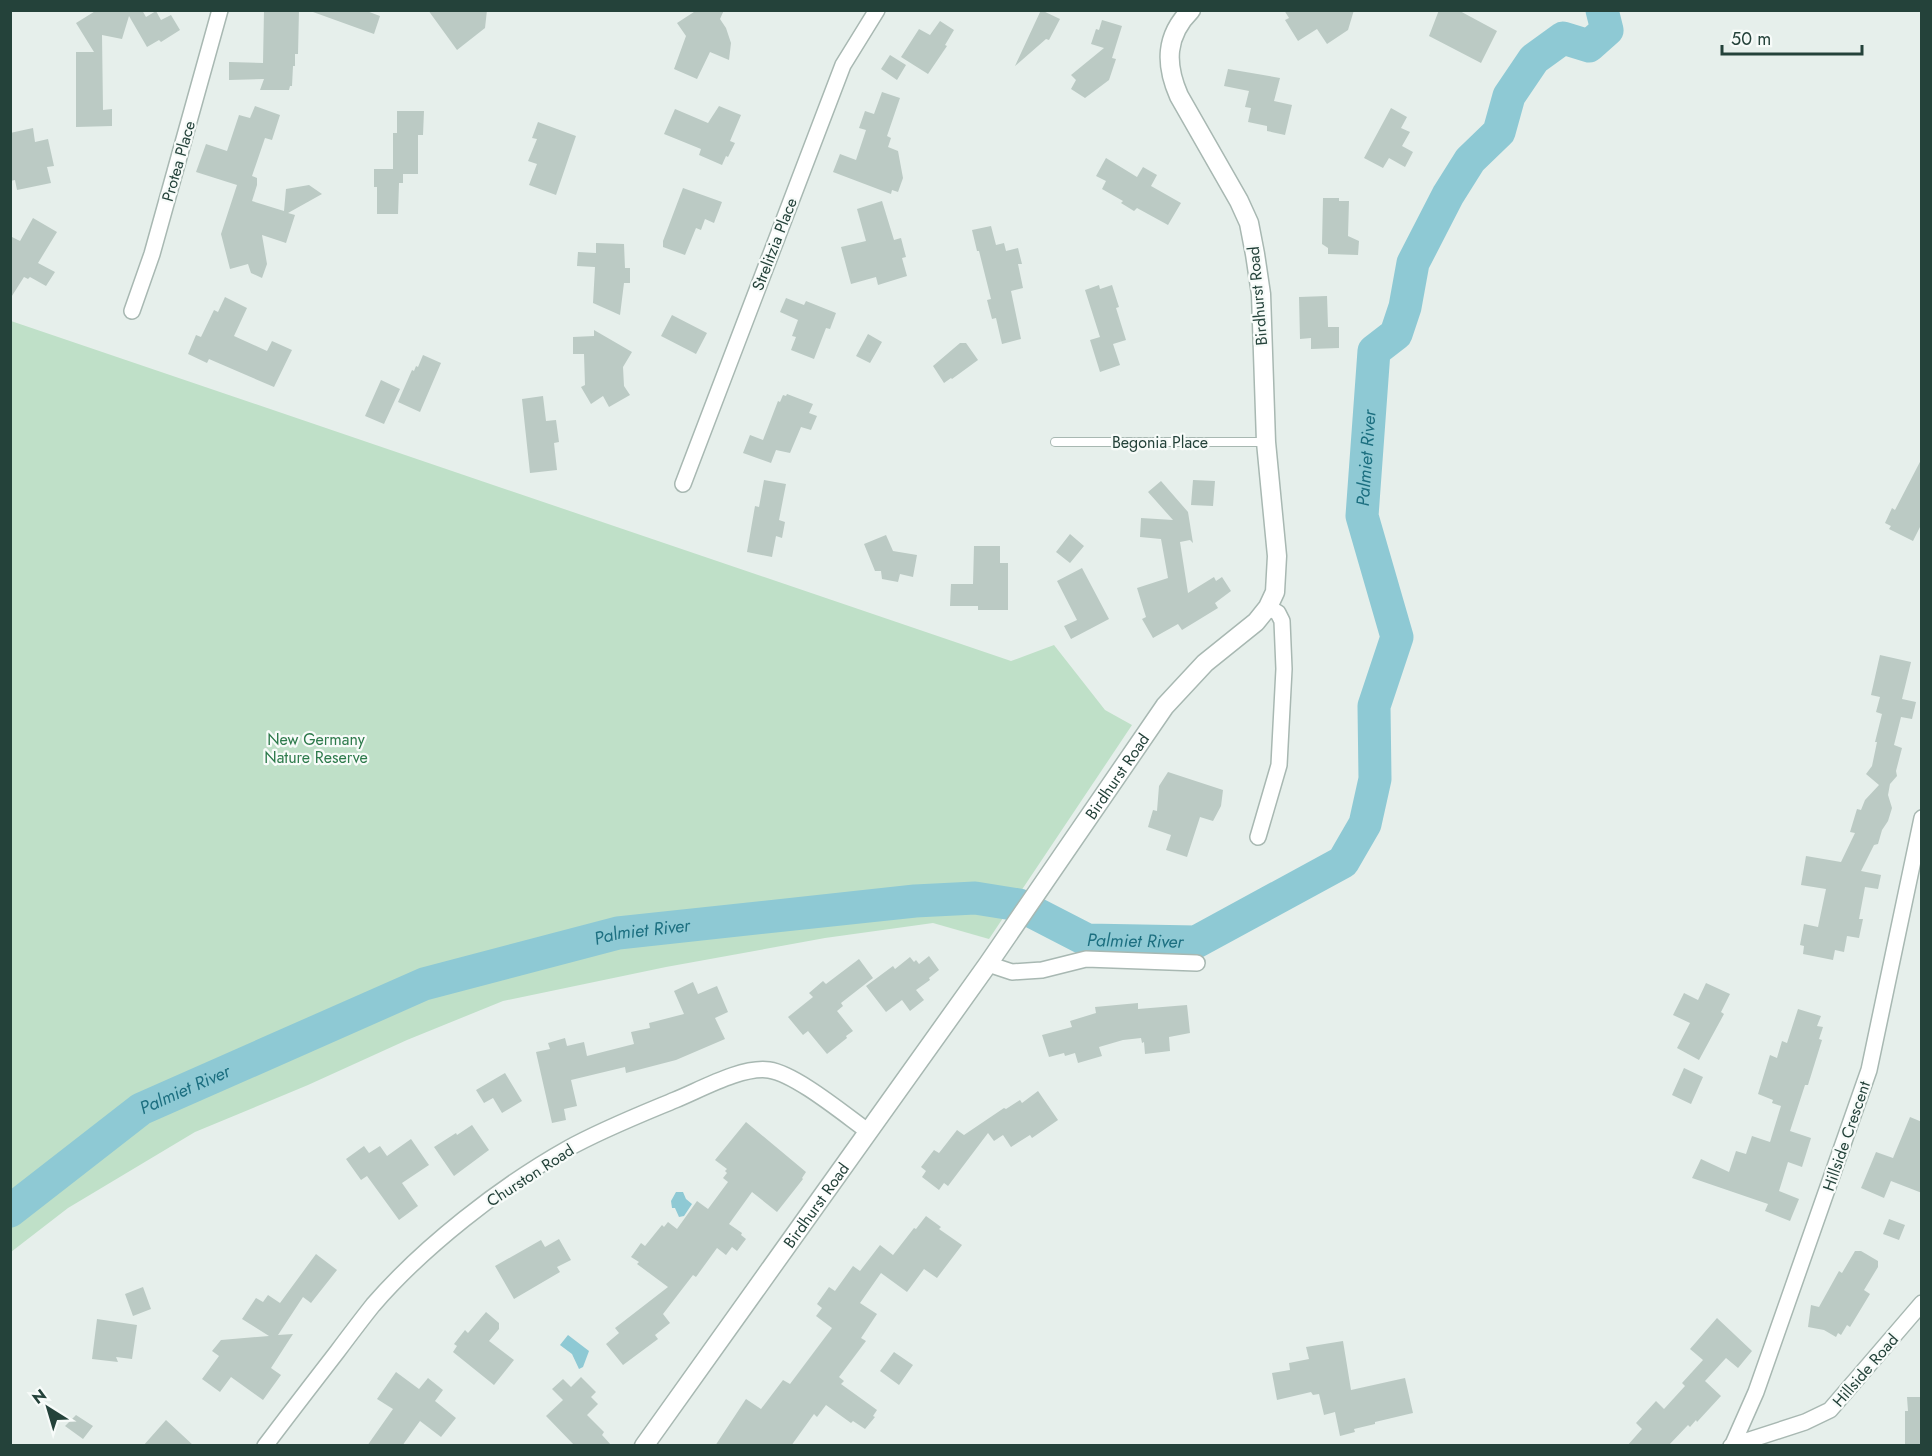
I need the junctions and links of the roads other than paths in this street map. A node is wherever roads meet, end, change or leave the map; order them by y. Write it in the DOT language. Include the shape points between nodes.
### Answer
graph roads {
  1 [pos="220,10"];
  2 [pos="878,10"];
  3 [pos="1191,10"];
  4 [pos="132,311"];
  5 [pos="1055,442"];
  6 [pos="1266,442"];
  7 [pos="683,484"];
  8 [pos="1268,606"];
  9 [pos="1922,818"];
  10 [pos="1258,837"];
  11 [pos="1197,963"];
  12 [pos="988,964"];
  13 [pos="869,1132"];
  14 [pos="1922,1303"];
  15 [pos="1732,1445"];
  16 [pos="265,1446"];
  17 [pos="644,1446"];
  1 -- 4 [label="street, Protea Place" via="152,254"];
  2 -- 7 [label="street, Strelitzia Place" via="843,65"];
  3 -- 6 [label="street, Birdhurst Road" via="1172,39 1170,69 1179,96 1249,223 1261,294"];
  5 -- 6 [label="lane, Begonia Place"];
  6 -- 8 [label="street, Birdhurst Road" via="1277,573 1275,592"];
  8 -- 10 [label="street" via="1282,621 1280,765"];
  8 -- 12 [label="street, Birdhurst Road" via="1256,622 1205,663 1165,706"];
  9 -- 15 [label="street, Hillside Crescent" via="1869,1070 1756,1392"];
  11 -- 12 [label="street" via="1086,958 1042,970 1011,972"];
  12 -- 13 [label="street, Birdhurst Road"];
  13 -- 16 [label="street, Churston Road" via="784,1075 768,1070 750,1071 638,1115 567,1149 487,1203 399,1278"];
  13 -- 17 [label="street, Birdhurst Road"];
  14 -- 15 [label="street, Hillside Road" via="1830,1410"];
}
